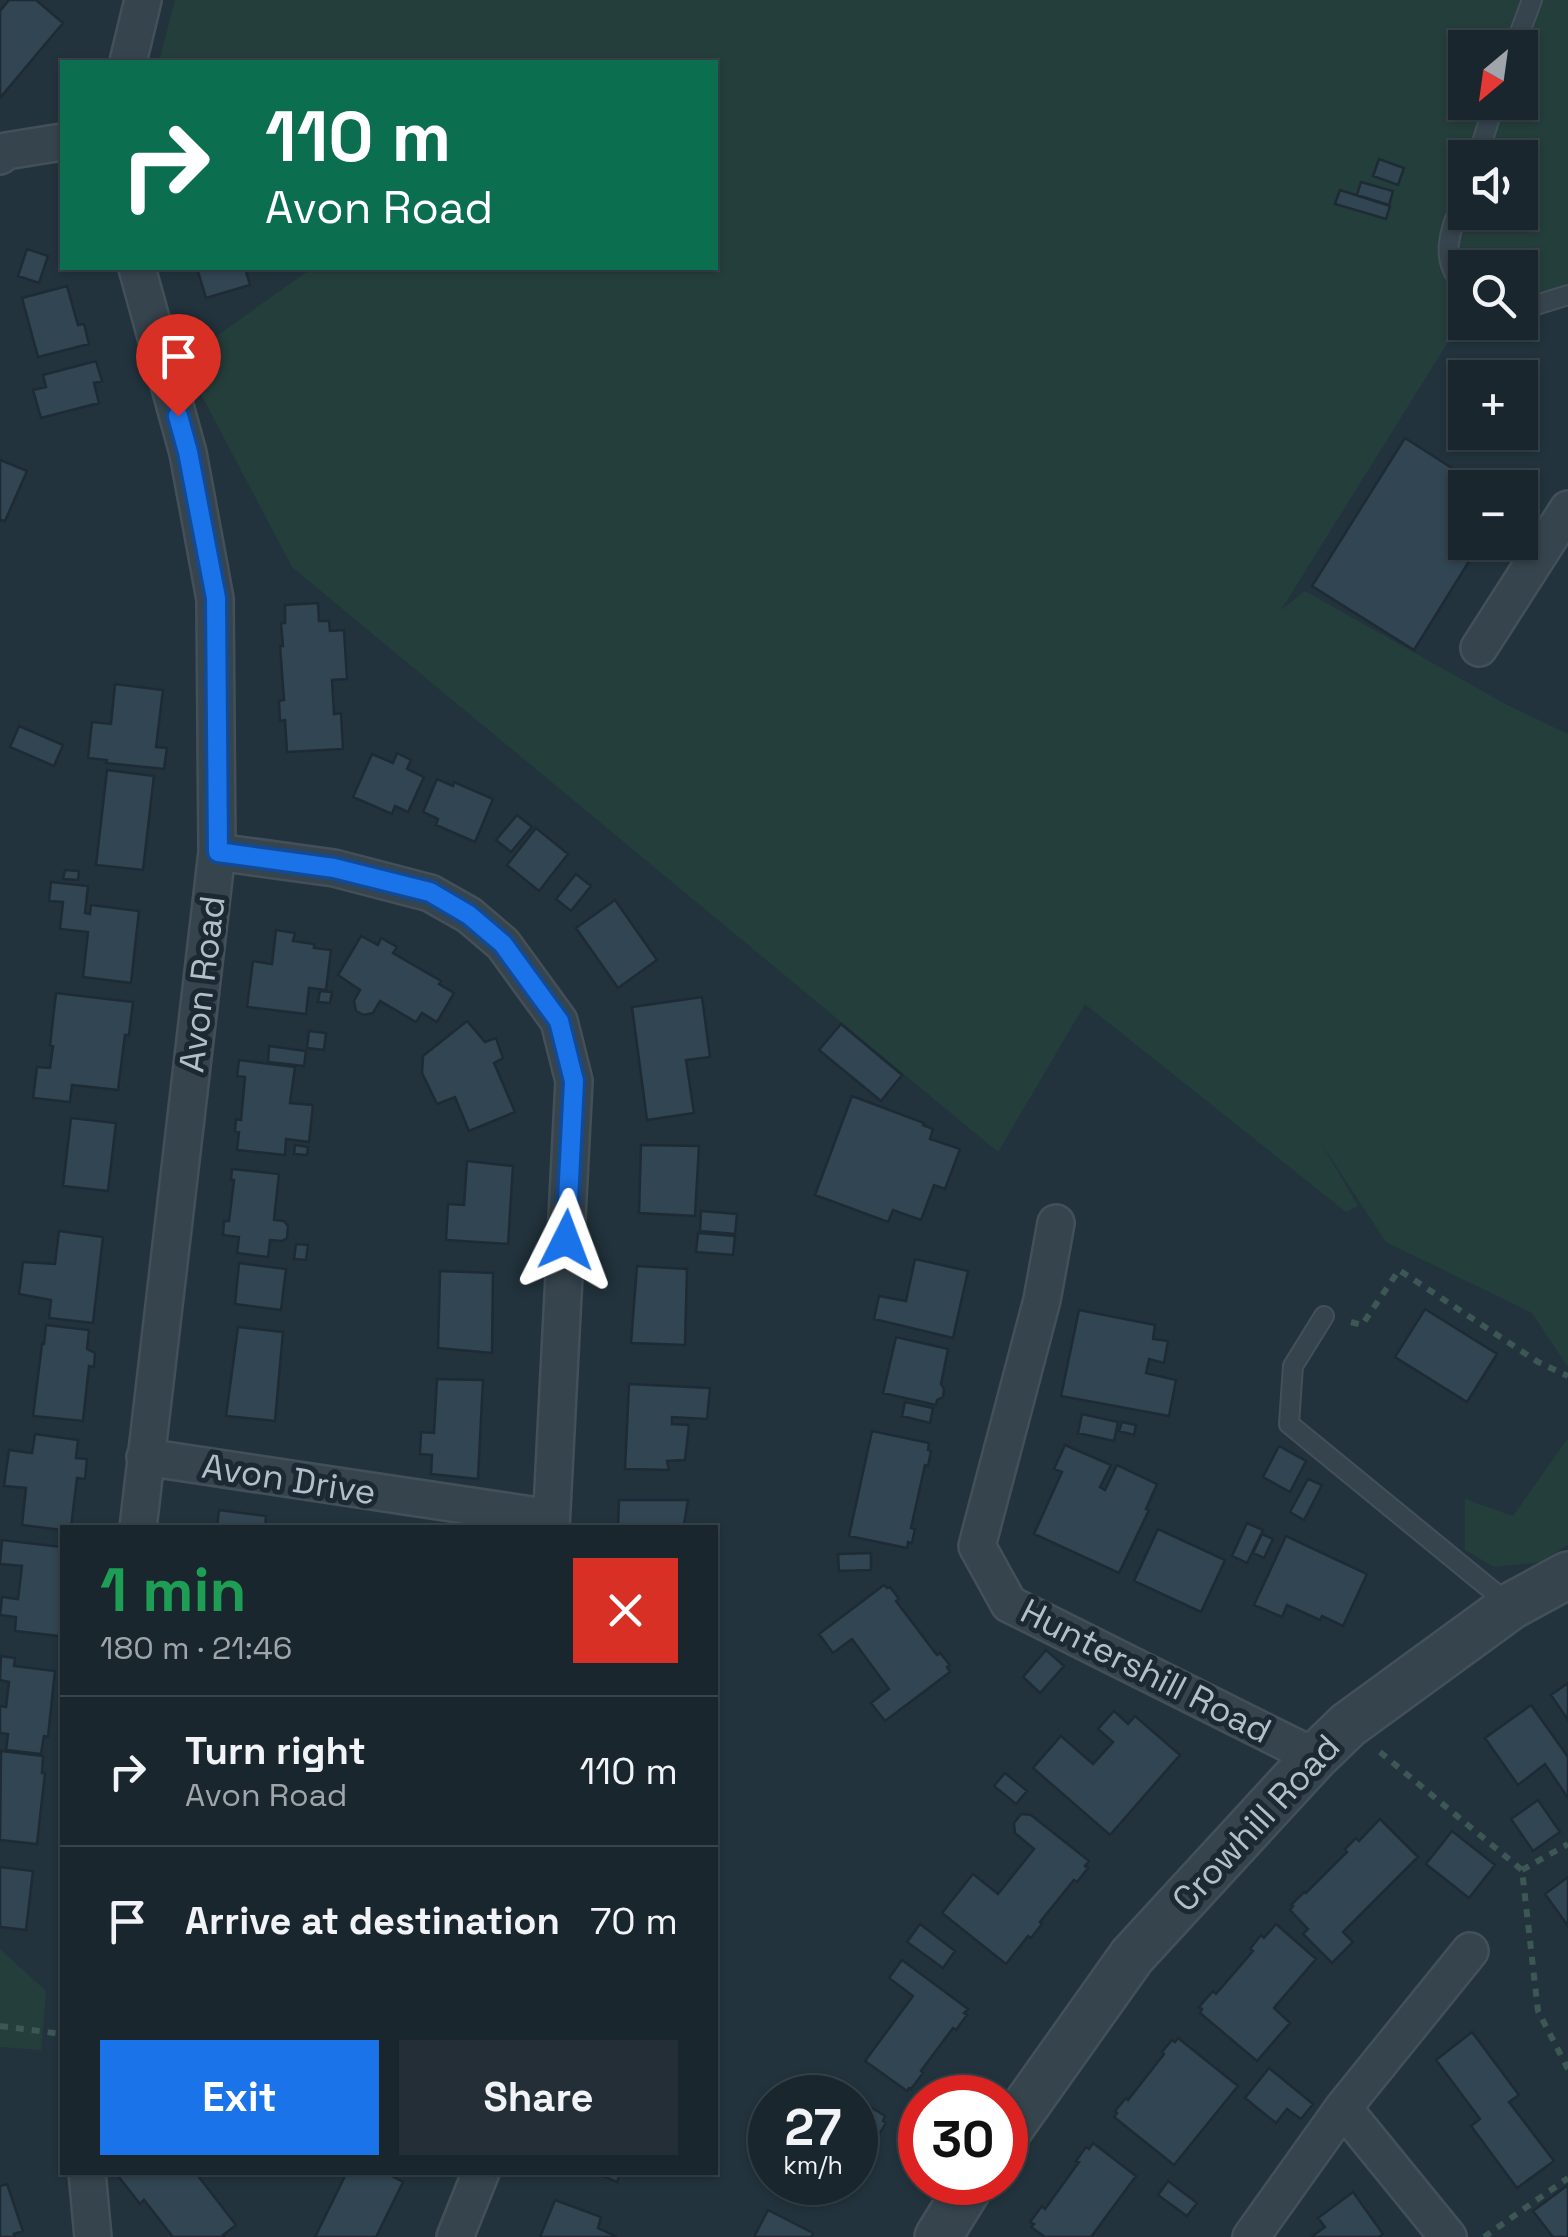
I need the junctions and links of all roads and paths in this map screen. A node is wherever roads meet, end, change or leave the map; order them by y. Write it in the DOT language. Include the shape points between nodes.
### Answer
graph roads {
  1 [pos="143,0"];
  2 [pos="1532,0"];
  3 [pos="1521,30"];
  4 [pos="128,60"];
  5 [pos="60,142"];
  6 [pos="0,156"];
  7 [pos="1453,230"];
  8 [pos="1448,258"];
  9 [pos="138,270"];
  10 [pos="1568,295"];
  11 [pos="1538,304"];
  12 [pos="1568,509"];
  13 [pos="1479,648"];
  14 [pos="218,852"];
  15 [pos="1056,1223"];
  16 [pos="1324,1316"];
  17 [pos="1568,1376"];
  18 [pos="145,1457"];
  19 [pos="551,1523"];
  20 [pos="138,1525"];
  21 [pos="1568,1575"];
  22 [pos="1511,1606"];
  23 [pos="1348,1725"];
  24 [pos="1315,1758"];
  25 [pos="1568,1844"];
  26 [pos="1522,1870"];
  27 [pos="1470,1950"];
  28 [pos="0,2026"];
  29 [pos="60,2034"];
  30 [pos="1568,2068"];
  31 [pos="1028,2103"];
  32 [pos="1343,2108"];
  33 [pos="87,2175"];
  34 [pos="480,2175"];
  35 [pos="1568,2178"];
  36 [pos="958,2205"];
  37 [pos="93,2237"];
  38 [pos="455,2237"];
  39 [pos="938,2237"];
  40 [pos="1251,2237"];
  41 [pos="1448,2237"];
  42 [pos="1484,2237"];
  1 -- 4 [label="street"];
  2 -- 3 [label="lane"];
  5 -- 6 [label="street"];
  7 -- 8 [label="lane"];
  9 -- 14 [label="street, Avon Road" via="188,452 216,598"];
  10 -- 11 [label="lane"];
  12 -- 13 [label="street"];
  14 -- 18 [label="street, Avon Road"];
  14 -- 19 [label="street" via="334,868 430,892 503,944 559,1021 574,1081"];
  15 -- 24 [label="street, Huntershill Road" via="977,1546 1009,1604"];
  16 -- 17 [label="path" via="1362,1325 1399,1270"];
  16 -- 22 [label="lane" via="1294,1366 1289,1424"];
  18 -- 19 [label="street, Avon Drive"];
  18 -- 20 [label="street, Avon Road"];
  21 -- 22 [label="street, Crowhill Road"];
  22 -- 23 [label="street, Crowhill Road"];
  23 -- 24 [label="street, Crowhill Road"];
  23 -- 26 [label="path"];
  24 -- 31 [label="street, Crowhill Road" via="1132,1956"];
  25 -- 26 [label="path"];
  26 -- 30 [label="path" via="1538,2011"];
  27 -- 32 [label="street"];
  28 -- 29 [label="path"];
  32 -- 40 [label="street"];
  32 -- 41 [label="street"];
  33 -- 37 [label="street"];
  34 -- 38 [label="street"];
  35 -- 42 [label="path"];
  36 -- 39 [label="street"];
}
